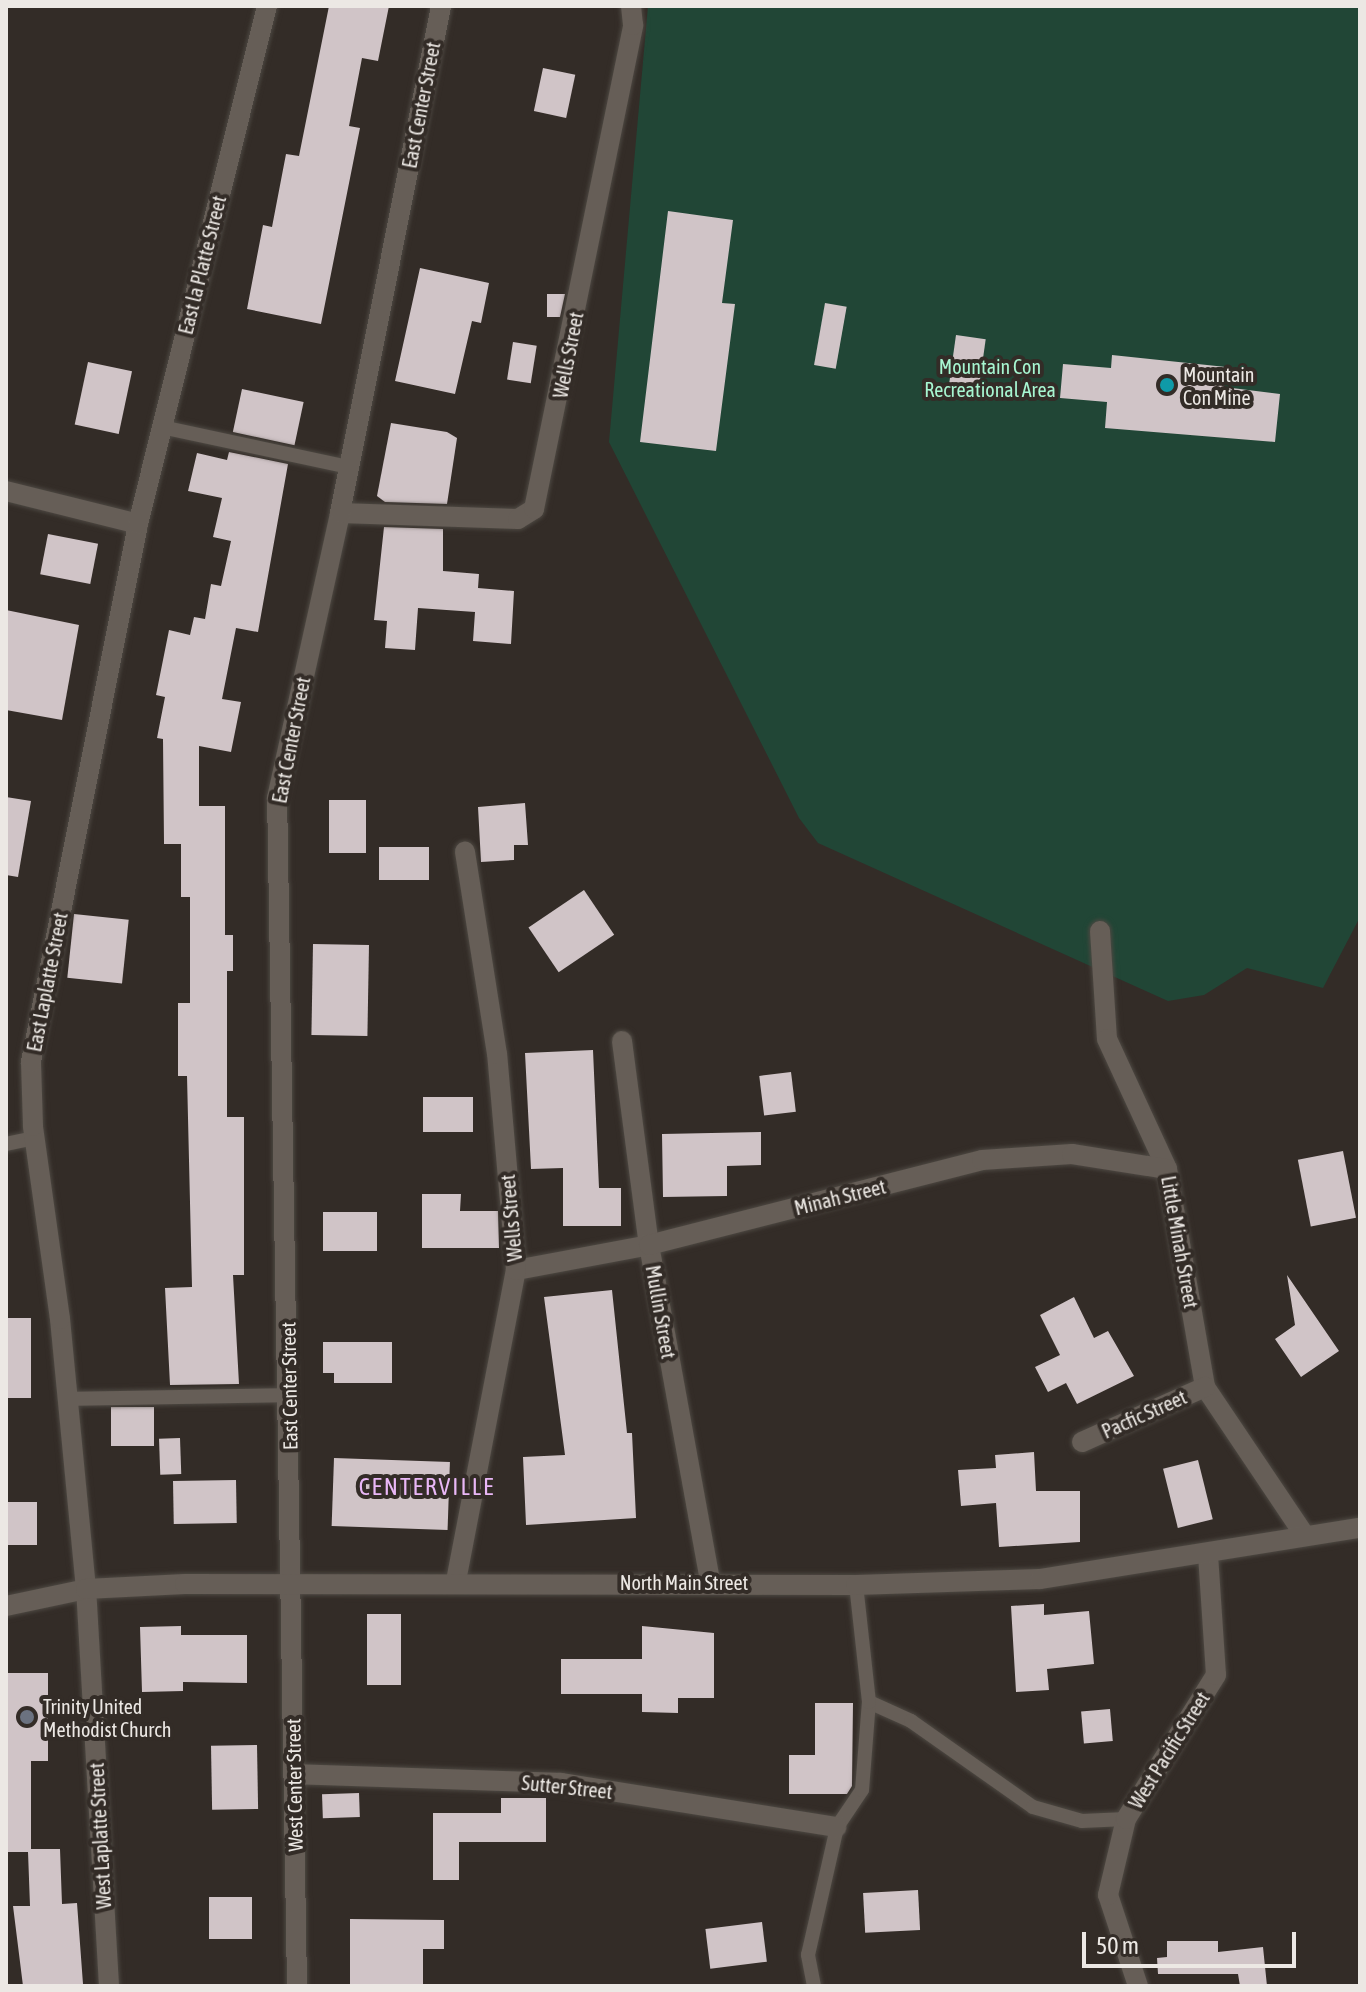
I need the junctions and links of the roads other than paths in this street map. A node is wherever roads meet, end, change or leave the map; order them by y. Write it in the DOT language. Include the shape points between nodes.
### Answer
graph roads {
  1 [pos="267,6"];
  2 [pos="441,6"];
  3 [pos="631,6"];
  4 [pos="162,427"];
  5 [pos="349,467"];
  6 [pos="6,491"];
  7 [pos="340,513"];
  8 [pos="138,524"];
  9 [pos="465,852"];
  10 [pos="1100,931"];
  11 [pos="622,1041"];
  12 [pos="35,1138"];
  13 [pos="6,1144"];
  14 [pos="1167,1169"];
  15 [pos="649,1245"];
  16 [pos="516,1270"];
  17 [pos="1205,1387"];
  18 [pos="290,1395"];
  19 [pos="68,1399"];
  20 [pos="1082,1442"];
  21 [pos="1360,1528"];
  22 [pos="1305,1536"];
  23 [pos="1208,1556"];
  24 [pos="456,1581"];
  25 [pos="710,1582"];
  26 [pos="294,1583"];
  27 [pos="856,1585"];
  28 [pos="86,1589"];
  29 [pos="6,1606"];
  30 [pos="869,1702"];
  31 [pos="293,1774"];
  32 [pos="1126,1819"];
  33 [pos="837,1827"];
  34 [pos="109,1986"];
  35 [pos="297,1986"];
  36 [pos="814,1986"];
  37 [pos="1138,1986"];
  1 -- 4 [label="street, East la Platte Street"];
  2 -- 5 [label="street, East Center Street"];
  3 -- 7 [label="street, Wells Street" via="633,25 534,509 518,519"];
  4 -- 5 [label="lane"];
  4 -- 8 [label="street, East la Platte Street"];
  5 -- 7 [label="street, East Center Street"];
  6 -- 8 [label="street"];
  7 -- 18 [label="street, East Center Street" via="277,798"];
  8 -- 12 [label="street, East Laplatte Street" via="31,1062"];
  9 -- 16 [label="street, Wells Street" via="497,1054"];
  10 -- 14 [label="street, Little Minah Street" via="1107,1039"];
  11 -- 15 [label="street, Mullin Street"];
  12 -- 13 [label="lane"];
  12 -- 19 [label="street, East Laplatte Street"];
  14 -- 15 [label="street, Minah Street" via="1072,1154 982,1160"];
  14 -- 17 [label="street, Little Minah Street"];
  15 -- 16 [label="street, Minah Street"];
  15 -- 25 [label="street, Mullin Street"];
  16 -- 24 [label="street, Wells Street"];
  17 -- 20 [label="street, Pacfic Street"];
  17 -- 22 [label="street, Little Minah Street"];
  18 -- 19 [label="lane"];
  18 -- 26 [label="street, East Center Street"];
  19 -- 28 [label="street, East Laplatte Street"];
  21 -- 22 [label="street, North Main Street"];
  22 -- 23 [label="street, North Main Street"];
  23 -- 27 [label="street, North Main Street" via="1040,1579"];
  23 -- 32 [label="street, West Pacific Street" via="1216,1675"];
  24 -- 25 [label="street, North Main Street"];
  24 -- 26 [label="street, North Main Street"];
  25 -- 27 [label="street, North Main Street"];
  26 -- 28 [label="street, North Main Street"];
  26 -- 31 [label="street, West Center Street"];
  27 -- 30 [label="lane"];
  28 -- 29 [label="street, North Main Street"];
  28 -- 34 [label="street, West Laplatte Street"];
  30 -- 32 [label="lane" via="911,1721 1033,1807 1082,1821"];
  30 -- 33 [label="lane" via="862,1790"];
  31 -- 33 [label="street, Sutter Street" via="561,1783"];
  31 -- 35 [label="street, West Center Street"];
  32 -- 37 [label="street, West Pacific Street" via="1108,1895"];
  33 -- 36 [label="lane" via="808,1955"];
}
